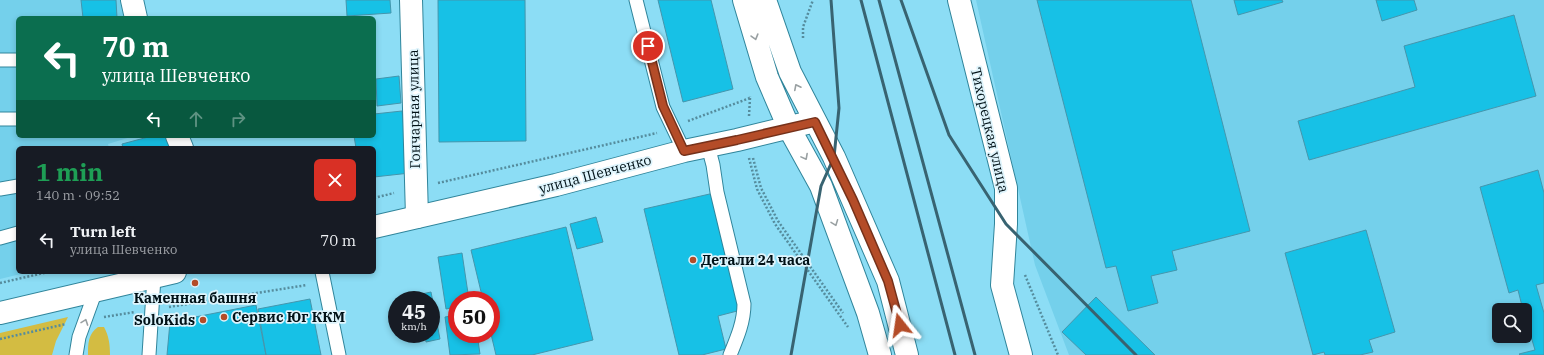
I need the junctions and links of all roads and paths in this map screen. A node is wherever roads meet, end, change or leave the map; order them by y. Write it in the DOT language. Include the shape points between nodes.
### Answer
graph roads {
  1 [pos="132,0"];
  2 [pos="411,0"];
  3 [pos="636,0"];
  4 [pos="744,0"];
  5 [pos="765,0"];
  6 [pos="813,0"];
  7 [pos="959,0"];
  8 [pos="136,16"];
  9 [pos="803,41"];
  10 [pos="0,60"];
  11 [pos="16,60"];
  12 [pos="750,92"];
  13 [pos="750,98"];
  14 [pos="0,119"];
  15 [pos="16,119"];
  16 [pos="815,122"];
  17 [pos="673,127"];
  18 [pos="789,128"];
  19 [pos="746,138"];
  20 [pos="708,146"];
  21 [pos="684,151"];
  22 [pos="16,186"];
  23 [pos="0,188"];
  24 [pos="416,188"];
  25 [pos="376,198"];
  26 [pos="417,217"];
  27 [pos="376,227"];
  28 [pos="16,234"];
  29 [pos="0,238"];
  30 [pos="39,274"];
  31 [pos="167,274"];
  32 [pos="322,274"];
  33 [pos="1025,274"];
  34 [pos="154,277"];
  35 [pos="0,283"];
  36 [pos="96,290"];
  37 [pos="0,313"];
  38 [pos="844,314"];
  39 [pos="849,321"];
  40 [pos="852,328"];
  41 [pos="849,329"];
  42 [pos="76,355"];
  43 [pos="149,355"];
  44 [pos="339,355"];
  45 [pos="730,355"];
  46 [pos="880,355"];
  47 [pos="908,355"];
  48 [pos="1021,355"];
  49 [pos="1058,355"];
  1 -- 8 [label="main road"];
  2 -- 24 [label="main road, Гончарная улица"];
  3 -- 17 [label="lane" via="663,106"];
  4 -- 18 [label="main road, one-way" via="767,77"];
  16 -- 5 [label="main road, one-way" via="790,72"];
  6 -- 9 [label="path" via="803,27"];
  7 -- 48 [label="main road, Тихорецкая улица" via="1006,188 1002,285"];
  10 -- 11 [label="lane"];
  12 -- 13 [label="path"];
  13 -- 17 [label="path"];
  13 -- 19 [label="path"];
  14 -- 15 [label="lane"];
  16 -- 18 [label="main road, улица Шевченко"];
  16 -- 47 [label="main road" via="888,281"];
  17 -- 21 [label="lane"];
  17 -- 24 [label="path"];
  18 -- 19 [label="main road, улица Шевченко"];
  18 -- 46 [label="main road, one-way" via="821,186 868,313"];
  19 -- 20 [label="main road, улица Шевченко"];
  19 -- 38 [label="path" via="761,188 778,221"];
  19 -- 41 [label="path" via="757,189 775,224"];
  20 -- 21 [label="main road, улица Шевченко"];
  20 -- 45 [label="lane" via="744,304 739,332"];
  21 -- 26 [label="main road, улица Шевченко" via="556,185"];
  22 -- 23 [label="lane"];
  24 -- 25 [label="path"];
  24 -- 26 [label="main road, Гончарная улица"];
  26 -- 27 [label="main road, улица Шевченко"];
  28 -- 29 [label="lane"];
  30 -- 35 [label="path"];
  31 -- 34 [label="main road"];
  32 -- 44 [label="lane"];
  33 -- 49 [label="path"];
  34 -- 36 [label="main road"];
  34 -- 43 [label="lane"];
  36 -- 37 [label="main road"];
  42 -- 36 [label="lane, one-way" via="79,337"];
  39 -- 40 [label="path"];
}
